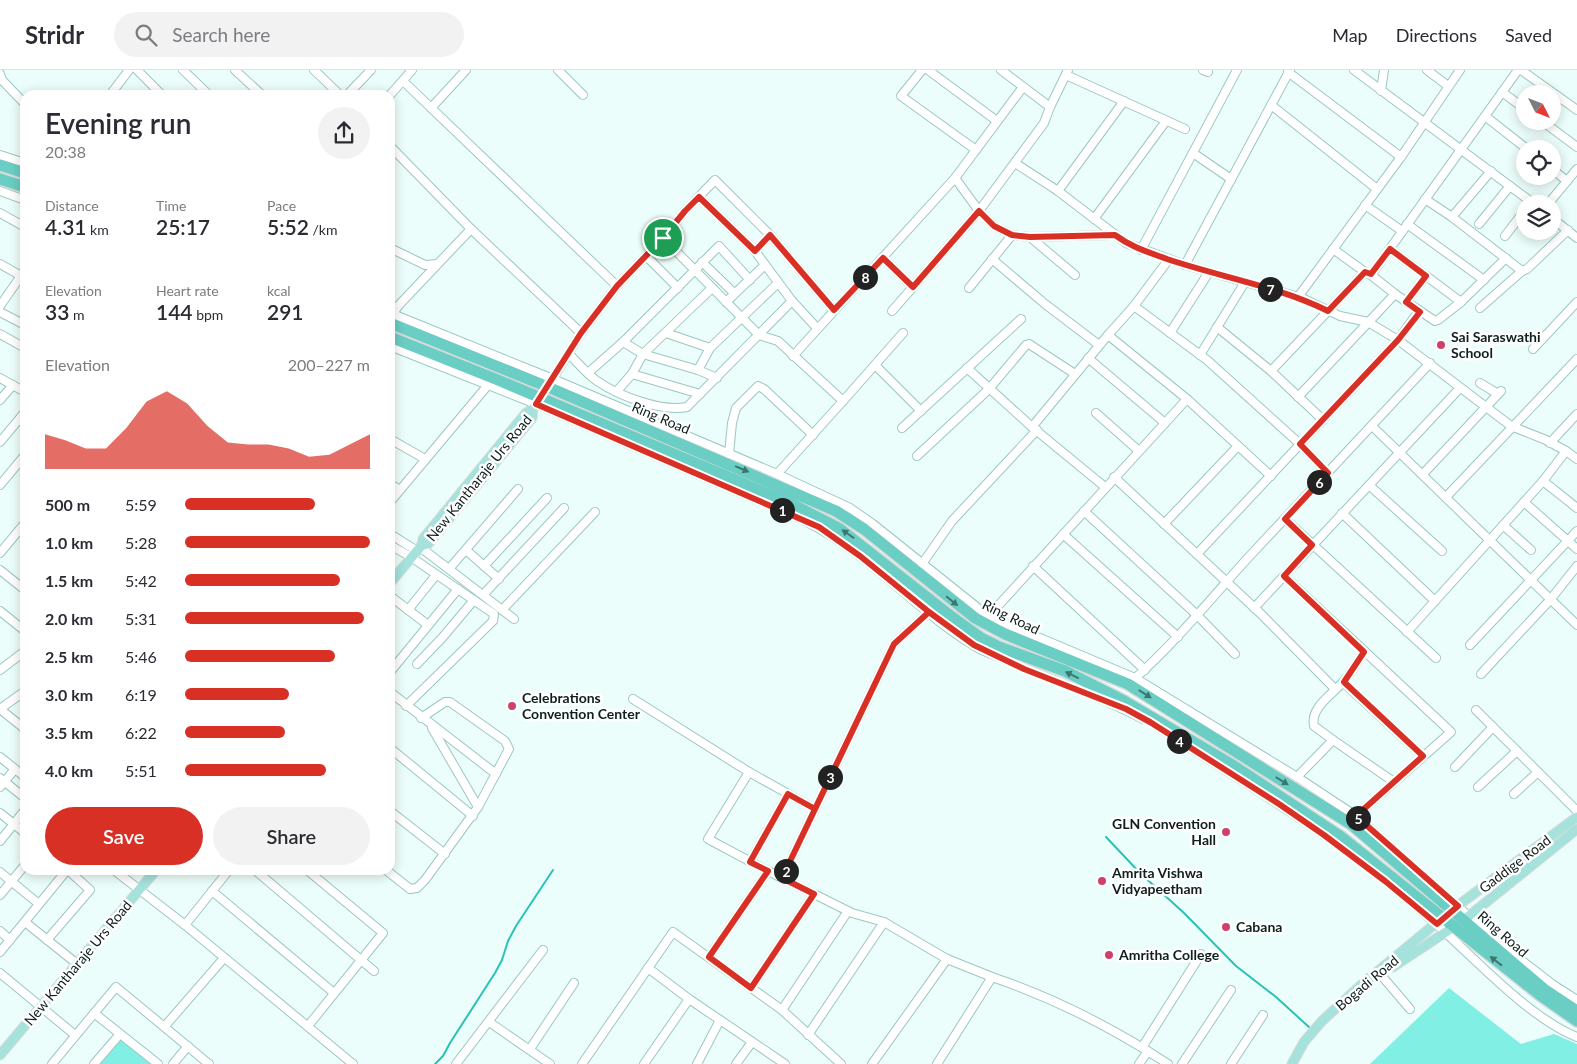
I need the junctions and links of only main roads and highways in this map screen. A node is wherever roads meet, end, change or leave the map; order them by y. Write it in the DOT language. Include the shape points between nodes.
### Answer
graph roads {
  1 [pos="0,165"];
  2 [pos="20,171"];
  3 [pos="0,179"];
  4 [pos="20,185"];
  5 [pos="395,319"];
  6 [pos="395,339"];
  7 [pos="550,383"];
  8 [pos="536,404"];
  9 [pos="395,577"];
  10 [pos="1577,817"];
  11 [pos="1577,829"];
  12 [pos="152,875"];
  13 [pos="1455,908"];
  14 [pos="1467,918"];
  15 [pos="1440,921"];
  16 [pos="1449,929"];
  17 [pos="1577,1012"];
  18 [pos="1577,1022"];
  19 [pos="0,1055"];
  20 [pos="1292,1064"];
  21 [pos="1297,1064"];
  1 -- 2 [label="highway"];
  3 -- 4 [label="highway"];
  5 -- 7 [label="highway, Ring Road"];
  6 -- 8 [label="highway, Ring Road"];
  7 -- 8 [label="main road, New Kantharaje Urs Road"];
  7 -- 13 [label="highway, Ring Road, one-way" via="836,511 864,529 959,606 1006,634 1131,681 1378,841"];
  8 -- 9 [label="main road, New Kantharaje Urs Road"];
  8 -- 15 [label="highway, Ring Road" via="788,502 828,522 856,540 932,608 986,640 1065,671 1124,700 1234,766 1350,849"];
  10 -- 13 [label="main road, Gaddige Road"];
  11 -- 14 [label="main road, Gaddige Road"];
  12 -- 19 [label="main road, New Kantharaje Urs Road"];
  13 -- 14 [label="highway, Ring Road"];
  13 -- 15 [label="main road, Bogadi Road"];
  14 -- 16 [label="main road, Bogadi Road"];
  14 -- 17 [label="highway, Ring Road" via="1544,988"];
  15 -- 16 [label="highway, Ring Road"];
  15 -- 20 [label="main road, Bogadi Road" via="1322,1021 1304,1042"];
  18 -- 16 [label="highway, Ring Road, one-way"];
  16 -- 21 [label="main road, Bogadi Road" via="1364,988 1328,1021 1308,1044"];
}
